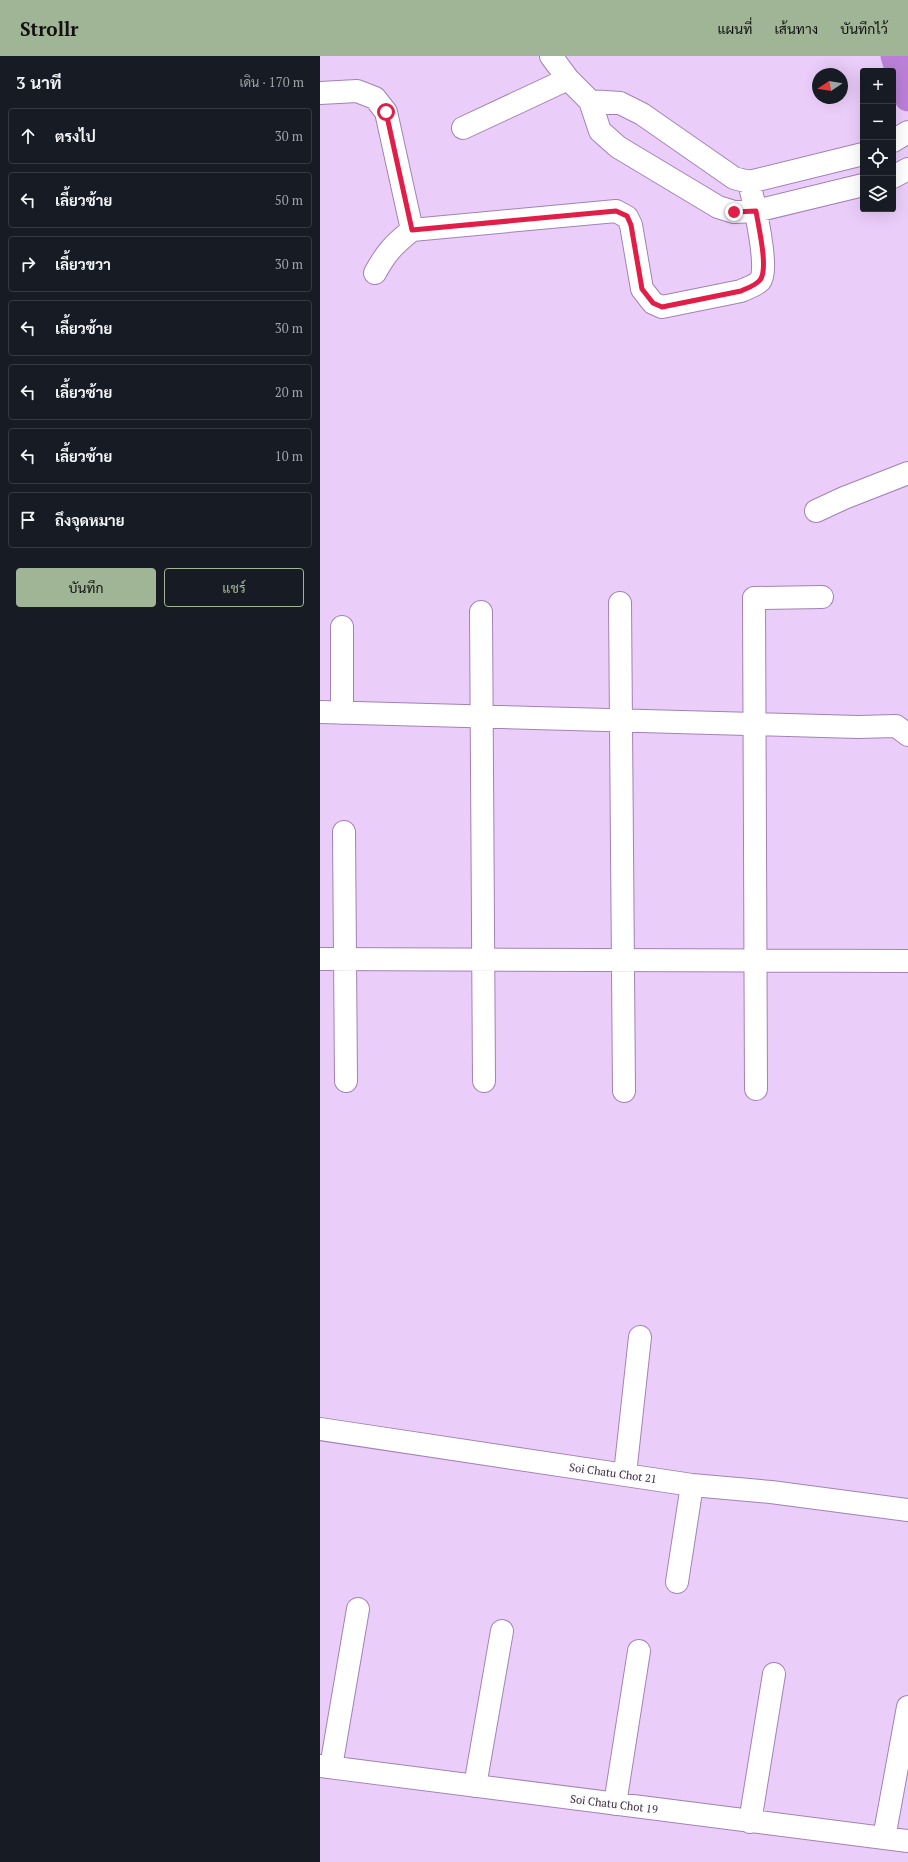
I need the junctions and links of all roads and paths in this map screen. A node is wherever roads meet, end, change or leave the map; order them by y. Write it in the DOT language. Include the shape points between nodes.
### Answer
graph roads {
  1 [pos="551,56"];
  2 [pos="568,79"];
  3 [pos="320,93"];
  4 [pos="590,101"];
  5 [pos="463,128"];
  6 [pos="908,132"];
  7 [pos="895,140"];
  8 [pos="860,155"];
  9 [pos="908,169"];
  10 [pos="895,176"];
  11 [pos="749,182"];
  12 [pos="860,185"];
  13 [pos="756,211"];
  14 [pos="412,230"];
  15 [pos="375,274"];
  16 [pos="908,473"];
  17 [pos="816,511"];
  18 [pos="822,597"];
  19 [pos="620,603"];
  20 [pos="481,612"];
  21 [pos="342,627"];
  22 [pos="320,712"];
  23 [pos="342,713"];
  24 [pos="482,717"];
  25 [pos="621,721"];
  26 [pos="754,724"];
  27 [pos="908,735"];
  28 [pos="344,832"];
  29 [pos="320,958"];
  30 [pos="346,959"];
  31 [pos="483,959"];
  32 [pos="623,960"];
  33 [pos="756,960"];
  34 [pos="908,961"];
  35 [pos="346,1081"];
  36 [pos="484,1081"];
  37 [pos="756,1089"];
  38 [pos="624,1091"];
  39 [pos="640,1337"];
  40 [pos="320,1429"];
  41 [pos="625,1474"];
  42 [pos="692,1485"];
  43 [pos="908,1510"];
  44 [pos="677,1582"];
  45 [pos="358,1609"];
  46 [pos="502,1631"];
  47 [pos="639,1651"];
  48 [pos="774,1674"];
  49 [pos="908,1707"];
  50 [pos="326,1767"];
  51 [pos="475,1786"];
  52 [pos="615,1804"];
  53 [pos="750,1822"];
  54 [pos="884,1838"];
  55 [pos="908,1841"];
  1 -- 2 [label="street"];
  2 -- 4 [label="street"];
  2 -- 5 [label="street"];
  3 -- 14 [label="street" via="356,91 375,98 386,112"];
  4 -- 11 [label="street" via="620,103 642,114 734,178"];
  4 -- 13 [label="street" via="600,131 618,147 718,207 734,212"];
  6 -- 7 [label="street"];
  8 -- 11 [label="street"];
  9 -- 10 [label="street"];
  11 -- 13 [label="street"];
  12 -- 13 [label="street"];
  13 -- 14 [label="street" via="764,270 761,280 741,291 662,307 653,303 642,289 631,225 627,216 616,211"];
  14 -- 15 [label="street" via="396,242"];
  16 -- 17 [label="street"];
  18 -- 26 [label="street" via="754,598"];
  19 -- 25 [label="street"];
  20 -- 24 [label="street"];
  21 -- 23 [label="street"];
  22 -- 23 [label="street"];
  23 -- 24 [label="street"];
  24 -- 25 [label="street"];
  24 -- 31 [label="street"];
  25 -- 26 [label="street"];
  25 -- 32 [label="street"];
  26 -- 27 [label="street" via="896,726"];
  26 -- 33 [label="street"];
  28 -- 30 [label="street"];
  29 -- 30 [label="street"];
  30 -- 31 [label="street"];
  30 -- 35 [label="street"];
  31 -- 32 [label="street"];
  31 -- 36 [label="street"];
  32 -- 33 [label="street"];
  32 -- 38 [label="street"];
  33 -- 34 [label="street"];
  33 -- 37 [label="street"];
  39 -- 41 [label="street"];
  40 -- 41 [label="street, Soi Chatu Chot 21"];
  41 -- 42 [label="street, Soi Chatu Chot 21"];
  42 -- 43 [label="street, Soi Chatu Chot 21" via="771,1492"];
  42 -- 44 [label="street"];
  45 -- 50 [label="street"];
  46 -- 51 [label="street"];
  47 -- 52 [label="street"];
  48 -- 53 [label="street"];
  49 -- 54 [label="street"];
  50 -- 51 [label="street, Soi Chatu Chot 19"];
  51 -- 52 [label="street, Soi Chatu Chot 19"];
  52 -- 53 [label="street, Soi Chatu Chot 19"];
  53 -- 54 [label="street, Soi Chatu Chot 19"];
  54 -- 55 [label="street, Soi Chatu Chot 19"];
}
